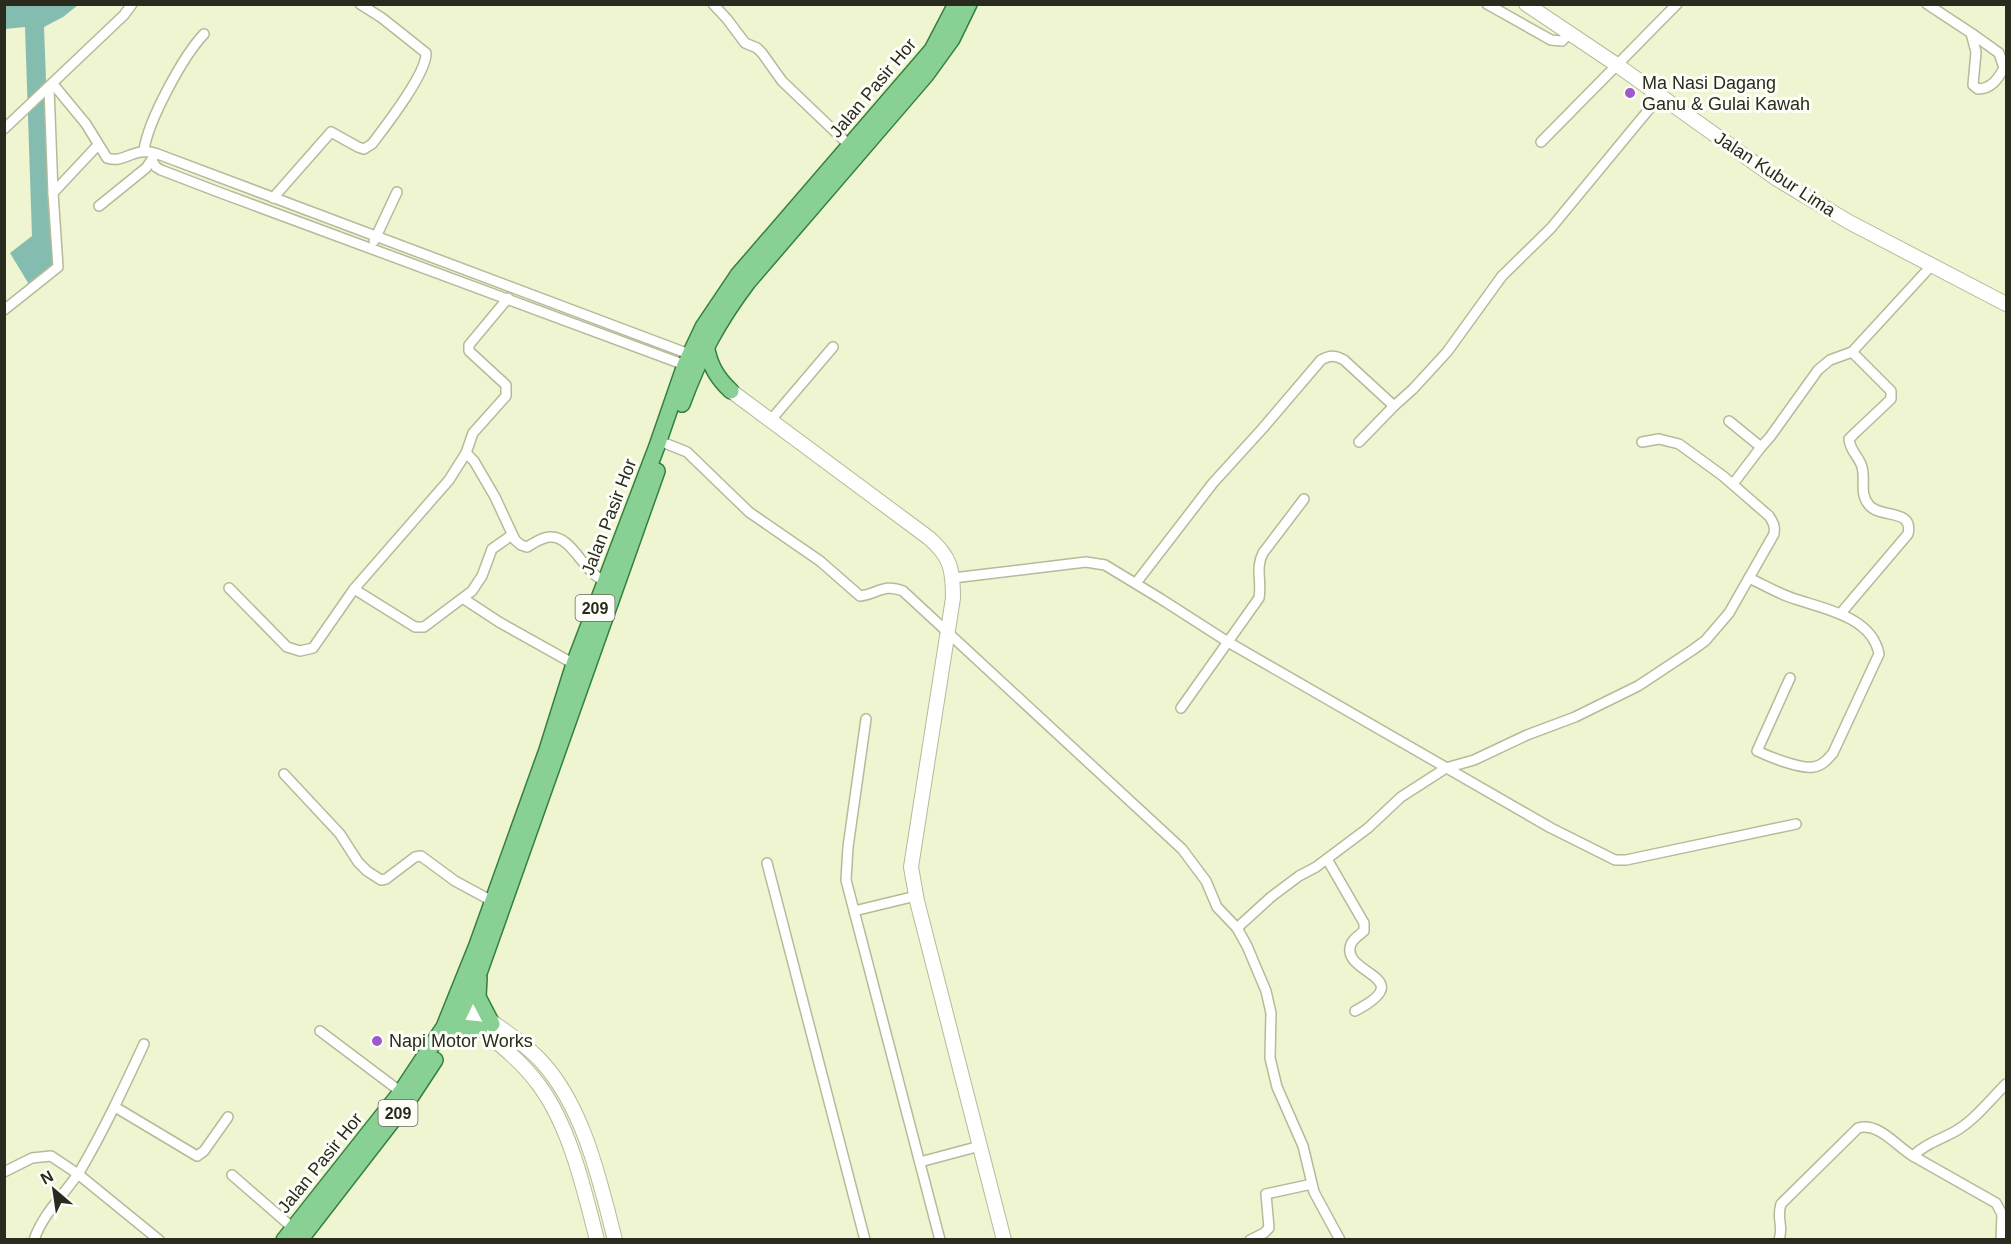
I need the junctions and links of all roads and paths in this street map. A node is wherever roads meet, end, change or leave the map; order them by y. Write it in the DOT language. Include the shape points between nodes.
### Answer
graph roads {
  1 [pos="132,4"];
  2 [pos="360,4"];
  3 [pos="713,4"];
  4 [pos="956,4"];
  5 [pos="969,4"];
  6 [pos="1488,4"];
  7 [pos="1526,4"];
  8 [pos="1677,4"];
  9 [pos="1930,6"];
  10 [pos="1569,33"];
  11 [pos="1971,33"];
  12 [pos="204,34"];
  13 [pos="1617,65"];
  14 [pos="50,88"];
  15 [pos="1660,96"];
  16 [pos="4,129"];
  17 [pos="1541,142"];
  18 [pos="98,146"];
  19 [pos="850,146"];
  20 [pos="144,150"];
  21 [pos="153,157"];
  22 [pos="397,192"];
  23 [pos="53,194"];
  24 [pos="273,198"];
  25 [pos="99,206"];
  26 [pos="376,237"];
  27 [pos="371,248"];
  28 [pos="1932,265"];
  29 [pos="508,298"];
  30 [pos="2007,304"];
  31 [pos="4,310"];
  32 [pos="706,344"];
  33 [pos="832,347"];
  34 [pos="1852,352"];
  35 [pos="687,360"];
  36 [pos="688,388"];
  37 [pos="731,391"];
  38 [pos="1394,406"];
  39 [pos="770,421"];
  40 [pos="1729,421"];
  41 [pos="1359,442"];
  42 [pos="1642,442"];
  43 [pos="667,444"];
  44 [pos="1761,447"];
  45 [pos="466,453"];
  46 [pos="1733,484"];
  47 [pos="1304,499"];
  48 [pos="512,535"];
  49 [pos="953,578"];
  50 [pos="1749,578"];
  51 [pos="605,581"];
  52 [pos="1136,583"];
  53 [pos="229,588"];
  54 [pos="354,589"];
  55 [pos="464,599"];
  56 [pos="1841,613"];
  57 [pos="948,634"];
  58 [pos="1228,642"];
  59 [pos="574,663"];
  60 [pos="1790,678"];
  61 [pos="1181,708"];
  62 [pos="866,719"];
  63 [pos="1446,768"];
  64 [pos="284,774"];
  65 [pos="1796,824"];
  66 [pos="1327,859"];
  67 [pos="767,863"];
  68 [pos="916,896"];
  69 [pos="492,901"];
  70 [pos="854,911"];
  71 [pos="1237,928"];
  72 [pos="478,976"];
  73 [pos="464,1008"];
  74 [pos="1356,1011"];
  75 [pos="486,1026"];
  76 [pos="454,1030"];
  77 [pos="320,1031"];
  78 [pos="144,1044"];
  79 [pos="2007,1084"];
  80 [pos="401,1092"];
  81 [pos="115,1107"];
  82 [pos="228,1117"];
  83 [pos="980,1146"];
  84 [pos="1913,1156"];
  85 [pos="920,1162"];
  86 [pos="4,1172"];
  87 [pos="78,1174"];
  88 [pos="232,1175"];
  89 [pos="1312,1184"];
  90 [pos="292,1236"];
  91 [pos="34,1239"];
  92 [pos="159,1239"];
  93 [pos="597,1239"];
  94 [pos="615,1239"];
  95 [pos="865,1239"];
  96 [pos="940,1239"];
  97 [pos="1004,1239"];
  98 [pos="1250,1239"];
  99 [pos="1340,1239"];
  100 [pos="1780,1239"];
  101 [pos="2001,1239"];
  1 -- 14 [label="street"];
  2 -- 24 [label="street" via="426,53 425,62 372,144 364,149 331,132"];
  3 -- 19 [label="street" via="745,43 757,48 782,81"];
  4 -- 19 [label="main road, Jalan Pasir Hor / 209" via="932,50"];
  5 -- 32 [label="main road, Jalan Pasir Hor / 209" via="952,39 926,75 748,282"];
  6 -- 10 [label="street" via="1551,40 1562,41"];
  7 -- 10 [label="street, Jalan Kubur Lima"];
  8 -- 13 [label="street"];
  9 -- 11 [label="street"];
  10 -- 13 [label="street, Jalan Kubur Lima"];
  11 -- 11 [label="street" via="1976,52 1973,85 1985,89 2004,68 2002,57"];
  12 -- 20 [label="street" via="173,81 149,130"];
  13 -- 15 [label="street, Jalan Kubur Lima"];
  13 -- 17 [label="street"];
  14 -- 16 [label="street"];
  14 -- 18 [label="street" via="86,124"];
  14 -- 23 [label="street"];
  15 -- 28 [label="street, Jalan Kubur Lima" via="1777,178 1848,222"];
  15 -- 38 [label="street" via="1551,228 1502,276 1448,352"];
  18 -- 20 [label="street" via="114,160"];
  18 -- 23 [label="street"];
  19 -- 35 [label="main road, Jalan Pasir Hor / 209" via="738,275 714,309"];
  20 -- 21 [label="street"];
  21 -- 24 [label="street"];
  21 -- 25 [label="street"];
  21 -- 27 [label="street" via="161,170"];
  22 -- 26 [label="street"];
  23 -- 31 [label="street" via="58,267"];
  24 -- 26 [label="street"];
  26 -- 27 [label="street"];
  26 -- 35 [label="street"];
  27 -- 29 [label="street"];
  28 -- 30 [label="street, Jalan Kubur Lima"];
  28 -- 34 [label="street"];
  29 -- 35 [label="street"];
  29 -- 45 [label="street" via="469,345 469,351 506,385 507,392 473,433"];
  32 -- 36 [label="main road, Jalan Pasir Hor / 209"];
  32 -- 37 [label="main road" via="714,372"];
  33 -- 39 [label="street"];
  34 -- 44 [label="street" via="1830,360 1818,370"];
  34 -- 56 [label="street" via="1892,395 1889,403 1850,439 1850,447 1862,465 1864,498 1877,512 1901,516 1909,528"];
  35 -- 51 [label="main road, Jalan Pasir Hor / 209"];
  36 -- 37 [label="main road" via="706,380"];
  36 -- 43 [label="main road, Jalan Pasir Hor / 209"];
  37 -- 39 [label="street"];
  38 -- 41 [label="street"];
  38 -- 52 [label="street" via="1344,360 1328,356 1321,360 1212,483"];
  39 -- 49 [label="street" via="929,538 945,554"];
  40 -- 44 [label="street"];
  42 -- 46 [label="street" via="1659,439 1679,444"];
  43 -- 57 [label="street" via="687,452 749,512 820,561 860,596 887,587 903,591"];
  43 -- 72 [label="main road, Jalan Pasir Hor / 209"];
  44 -- 46 [label="street"];
  45 -- 48 [label="street" via="495,497"];
  45 -- 54 [label="street" via="449,480"];
  46 -- 50 [label="street" via="1769,516 1775,528"];
  47 -- 58 [label="street" via="1263,552 1258,562 1259,598"];
  48 -- 51 [label="street" via="527,547 550,536 558,538 566,542 594,576"];
  48 -- 55 [label="street" via="492,549 482,576"];
  49 -- 52 [label="street" via="1096,562"];
  49 -- 57 [label="street"];
  50 -- 56 [label="street" via="1793,599"];
  50 -- 63 [label="street" via="1705,641 1656,675 1575,717"];
  51 -- 59 [label="main road, Jalan Pasir Hor / 209"];
  52 -- 58 [label="street"];
  53 -- 54 [label="street" via="275,638 300,651 313,648"];
  54 -- 55 [label="street" via="419,628 429,626"];
  55 -- 59 [label="street"];
  56 -- 60 [label="street" via="1868,632 1879,654 1833,753 1814,767 1757,751"];
  57 -- 68 [label="street" via="911,867"];
  57 -- 71 [label="street" via="1182,849 1206,881 1217,907"];
  58 -- 61 [label="street"];
  58 -- 63 [label="street"];
  59 -- 69 [label="main road, Jalan Pasir Hor / 209"];
  62 -- 70 [label="street" via="848,847 846,880"];
  63 -- 65 [label="street" via="1615,860"];
  63 -- 66 [label="street" via="1401,797"];
  64 -- 69 [label="street" via="334,826 372,876 386,879 421,856"];
  66 -- 71 [label="street" via="1271,897"];
  66 -- 74 [label="street" via="1364,923 1364,931 1352,941 1350,954 1382,988 1379,996"];
  67 -- 95 [label="street"];
  68 -- 70 [label="street"];
  68 -- 83 [label="street"];
  69 -- 80 [label="main road, Jalan Pasir Hor / 209" via="444,1027"];
  70 -- 85 [label="street"];
  71 -- 89 [label="street" via="1270,1004 1272,1071 1303,1146"];
  72 -- 73 [label="main road, Jalan Pasir Hor / 209"];
  72 -- 75 [label="main road" via="478,996"];
  73 -- 75 [label="street"];
  73 -- 76 [label="main road, Jalan Pasir Hor / 209"];
  75 -- 76 [label="main road"];
  75 -- 93 [label="street" via="549,1100 574,1160"];
  75 -- 94 [label="street" via="541,1061 564,1092 591,1154"];
  76 -- 90 [label="main road, Jalan Pasir Hor / 209" via="410,1098"];
  77 -- 80 [label="street"];
  78 -- 81 [label="street"];
  79 -- 84 [label="street" via="1973,1118"];
  80 -- 90 [label="main road, Jalan Pasir Hor / 209"];
  81 -- 82 [label="street" via="197,1156"];
  81 -- 87 [label="street"];
  83 -- 85 [label="street"];
  83 -- 97 [label="street"];
  84 -- 100 [label="street" via="1874,1128 1858,1128 1781,1204"];
  84 -- 101 [label="street" via="1996,1203 2002,1214"];
  85 -- 96 [label="street"];
  86 -- 87 [label="street" via="43,1155"];
  87 -- 91 [label="street"];
  87 -- 92 [label="street"];
  88 -- 90 [label="street"];
  89 -- 98 [label="street" via="1266,1194 1269,1228"];
  89 -- 99 [label="street"];
}
